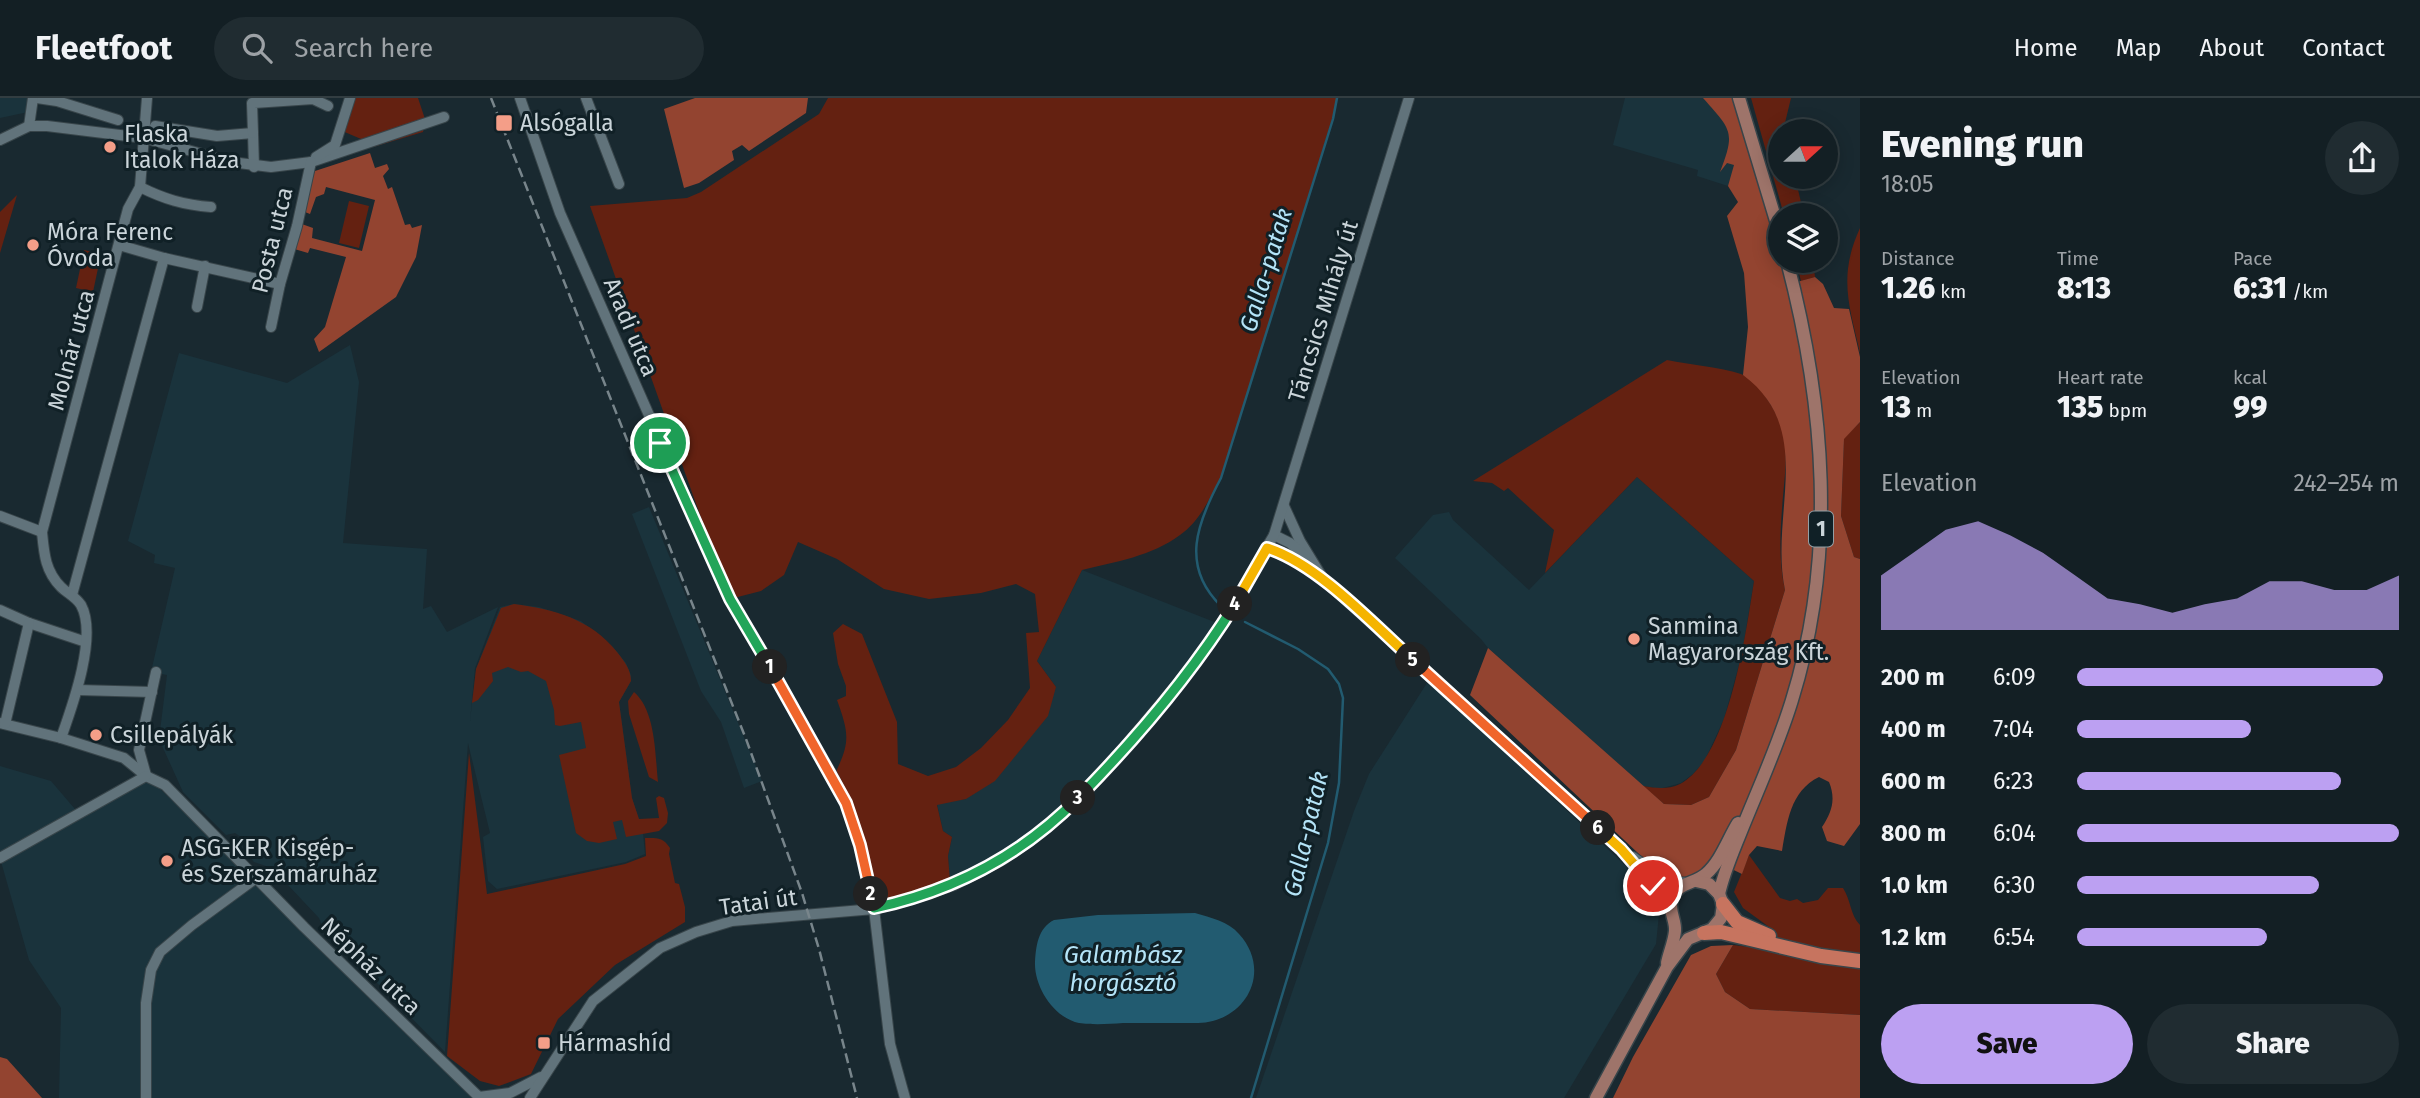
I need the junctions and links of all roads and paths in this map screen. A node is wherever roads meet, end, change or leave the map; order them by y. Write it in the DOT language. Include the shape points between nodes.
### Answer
graph roads {
  1 [pos="35,98"];
  2 [pos="147,98"];
  3 [pos="350,98"];
  4 [pos="520,98"];
  5 [pos="586,98"];
  6 [pos="1409,98"];
  7 [pos="1739,98"];
  8 [pos="328,106"];
  9 [pos="444,117"];
  10 [pos="118,120"];
  11 [pos="29,126"];
  12 [pos="155,126"];
  13 [pos="253,133"];
  14 [pos="144,138"];
  15 [pos="0,140"];
  16 [pos="311,162"];
  17 [pos="254,167"];
  18 [pos="619,184"];
  19 [pos="140,187"];
  20 [pos="1771,203"];
  21 [pos="211,207"];
  22 [pos="119,245"];
  23 [pos="164,258"];
  24 [pos="205,266"];
  25 [pos="1790,273"];
  26 [pos="280,284"];
  27 [pos="197,307"];
  28 [pos="271,327"];
  29 [pos="1284,506"];
  30 [pos="0,516"];
  31 [pos="42,532"];
  32 [pos="1274,535"];
  33 [pos="1267,548"];
  34 [pos="1314,564"];
  35 [pos="1324,580"];
  36 [pos="72,595"];
  37 [pos="1232,609"];
  38 [pos="0,610"];
  39 [pos="29,623"];
  40 [pos="86,642"];
  41 [pos="156,672"];
  42 [pos="78,690"];
  43 [pos="152,692"];
  44 [pos="2,723"];
  45 [pos="61,737"];
  46 [pos="146,776"];
  47 [pos="1756,792"];
  48 [pos="1621,849"];
  49 [pos="0,858"];
  50 [pos="256,878"];
  51 [pos="1691,882"];
  52 [pos="1721,899"];
  53 [pos="874,908"];
  54 [pos="1672,915"];
  55 [pos="1704,933"];
  56 [pos="1788,947"];
  57 [pos="1860,961"];
  58 [pos="1667,967"];
  59 [pos="544,1075"];
  60 [pos="146,1098"];
  61 [pos="480,1098"];
  62 [pos="530,1098"];
  63 [pos="905,1098"];
  64 [pos="1596,1098"];
  1 -- 10 [label="street"];
  1 -- 11 [label="street"];
  2 -- 14 [label="street, Molnár utca"];
  3 -- 16 [label="street" via="335,145"];
  4 -- 53 [label="street, Aradi utca" via="560,213 730,599 846,803"];
  5 -- 18 [label="street"];
  6 -- 29 [label="street, Táncsics Mihály út"];
  7 -- 20 [label="main road"];
  8 -- 13 [label="street" via="313,99 252,103"];
  9 -- 16 [label="street"];
  11 -- 14 [label="street"];
  11 -- 15 [label="street"];
  12 -- 13 [label="street" via="217,136"];
  13 -- 17 [label="street"];
  14 -- 17 [label="street"];
  14 -- 19 [label="street, Molnár utca"];
  16 -- 17 [label="street"];
  16 -- 26 [label="street, Posta utca"];
  19 -- 21 [label="street" via="188,206"];
  19 -- 22 [label="street, Molnár utca" via="128,209"];
  22 -- 23 [label="street"];
  22 -- 31 [label="street, Molnár utca"];
  23 -- 24 [label="street"];
  23 -- 36 [label="street"];
  24 -- 26 [label="street"];
  24 -- 27 [label="street"];
  25 -- 47 [label="main road, 1" via="1816,399 1820,549 1801,670 1778,743"];
  26 -- 28 [label="street, Posta utca"];
  29 -- 32 [label="street, Táncsics Mihály út"];
  29 -- 34 [label="street"];
  30 -- 31 [label="street"];
  31 -- 36 [label="street, Molnár utca" via="45,564 62,589"];
  32 -- 33 [label="street, Táncsics Mihály út"];
  32 -- 34 [label="street"];
  33 -- 35 [label="street"];
  33 -- 37 [label="street, Táncsics Mihály út"];
  34 -- 35 [label="street"];
  35 -- 48 [label="street"];
  36 -- 40 [label="street, Molnár utca" via="85,618"];
  37 -- 53 [label="street, Tatai út" via="1159,706 1089,787 1042,832 965,880"];
  38 -- 39 [label="street"];
  39 -- 40 [label="street"];
  39 -- 44 [label="street"];
  40 -- 42 [label="street, Molnár utca"];
  41 -- 43 [label="street"];
  42 -- 43 [label="street"];
  42 -- 45 [label="street, Molnár utca"];
  43 -- 46 [label="street" via="139,750"];
  44 -- 45 [label="street, Népház utca"];
  45 -- 46 [label="street, Népház utca" via="124,758"];
  46 -- 49 [label="street"];
  46 -- 50 [label="street, Népház utca" via="165,785"];
  47 -- 51 [label="main road, 1" via="1717,861"];
  47 -- 52 [label="main road, 1" via="1725,870"];
  48 -- 51 [label="street" via="1658,875"];
  48 -- 54 [label="street" via="1666,901"];
  50 -- 60 [label="street" via="160,952 151,970 146,1003"];
  50 -- 61 [label="street, Népház utca"];
  51 -- 52 [label="main road" via="1709,884"];
  51 -- 54 [label="main road, 1" via="1674,894"];
  52 -- 55 [label="main road, 1" via="1719,922"];
  52 -- 56 [label="highway" via="1737,922"];
  53 -- 59 [label="street, Tatai út" via="733,921 660,948 593,1001"];
  53 -- 63 [label="street" via="890,1044"];
  54 -- 55 [label="main road" via="1687,932"];
  54 -- 58 [label="main road, 1" via="1675,930"];
  55 -- 56 [label="highway" via="1721,932"];
  55 -- 58 [label="main road, 1" via="1688,939"];
  56 -- 57 [label="highway"];
  58 -- 64 [label="main road, 1"];
  59 -- 61 [label="street, Népház utca" via="510,1093"];
  59 -- 62 [label="street, Tatai út"];
}
